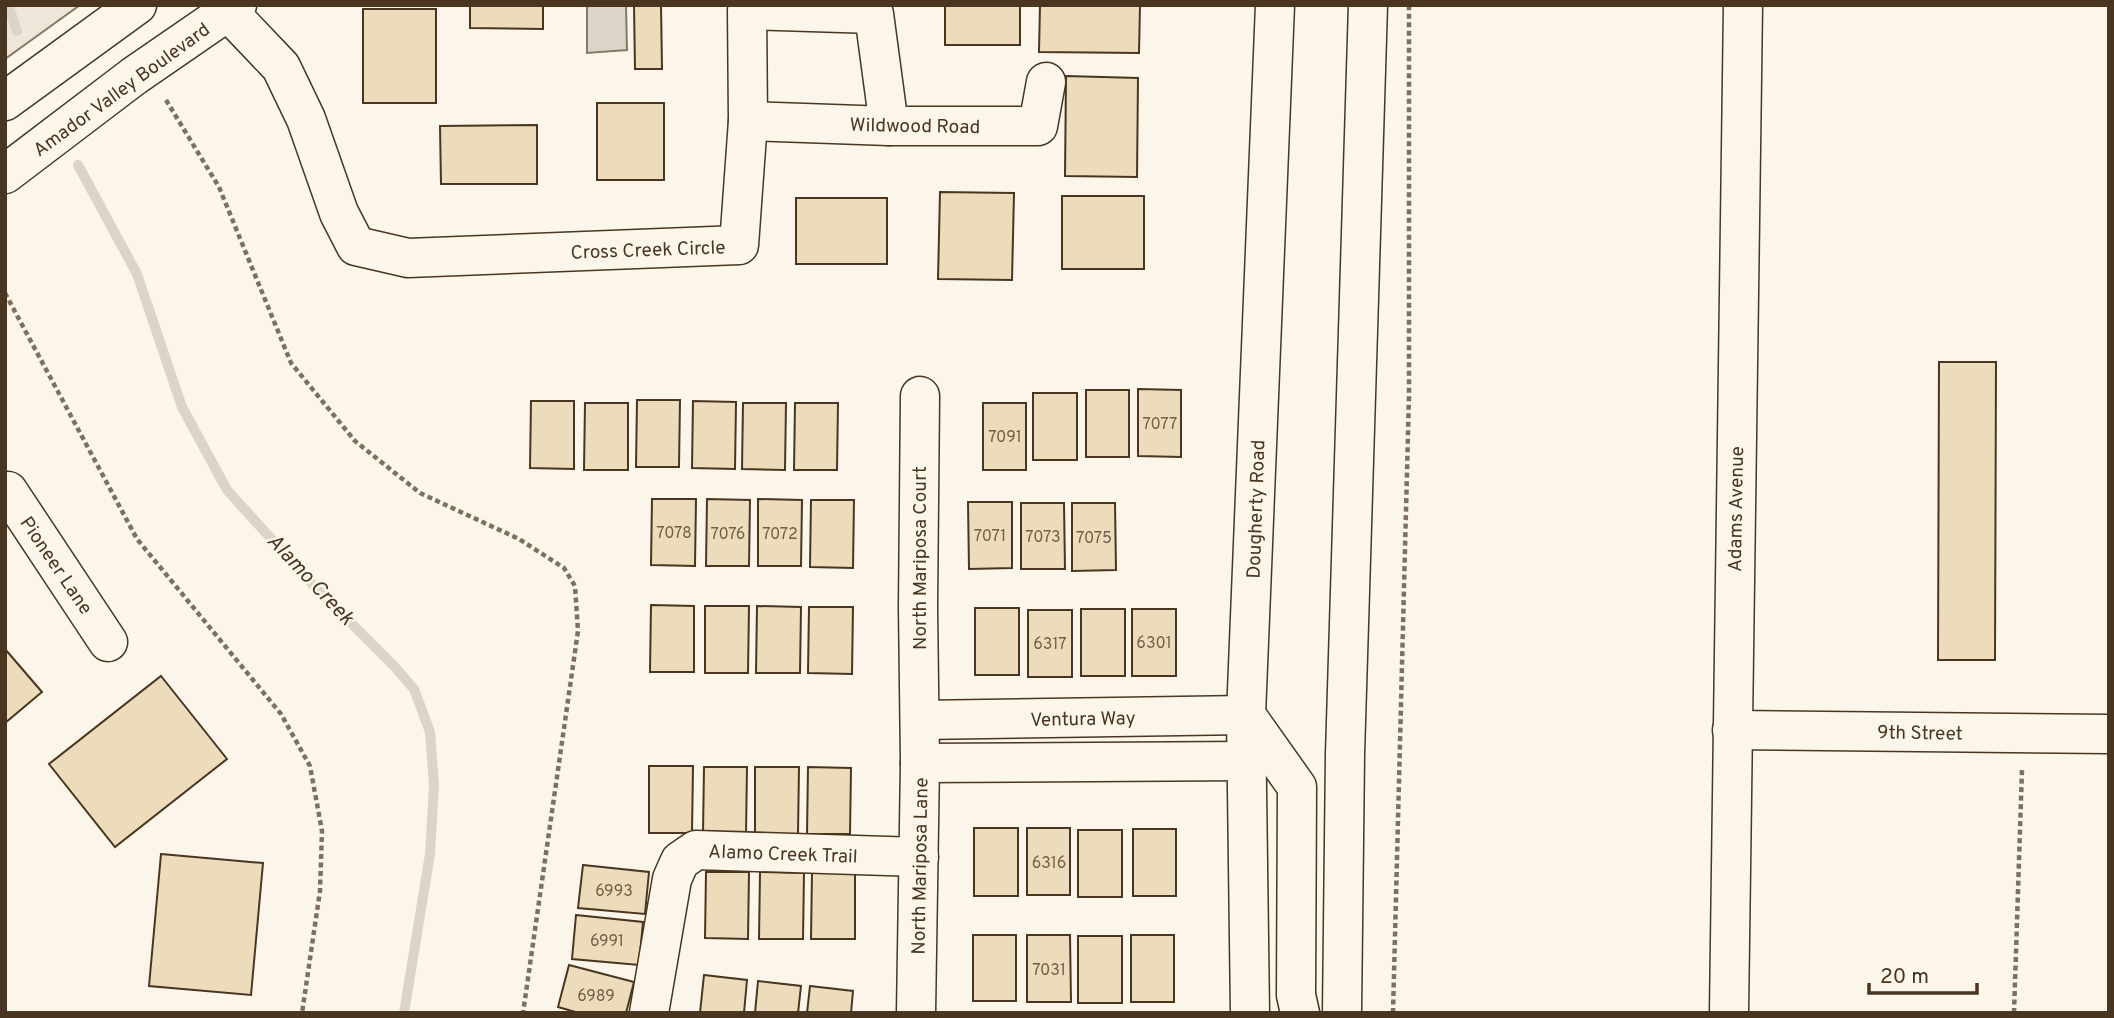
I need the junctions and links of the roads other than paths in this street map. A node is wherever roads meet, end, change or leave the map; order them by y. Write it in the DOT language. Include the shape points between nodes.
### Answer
graph roads {
  1 [pos="137,5"];
  2 [pos="1275,5"];
  3 [pos="1368,5"];
  4 [pos="1743,5"];
  5 [pos="229,8"];
  6 [pos="1046,82"];
  7 [pos="5,101"];
  8 [pos="748,121"];
  9 [pos="888,126"];
  10 [pos="5,174"];
  11 [pos="920,396"];
  12 [pos="5,493"];
  13 [pos="108,642"];
  14 [pos="1246,715"];
  15 [pos="920,720"];
  16 [pos="1732,730"];
  17 [pos="2109,734"];
  18 [pos="1246,761"];
  19 [pos="920,763"];
  20 [pos="919,857"];
  21 [pos="649,1013"];
  22 [pos="916,1013"];
  23 [pos="1250,1013"];
  24 [pos="1300,1013"];
  25 [pos="1342,1013"];
  26 [pos="1729,1013"];
  1 -- 7 [label="street"];
  2 -- 14 [label="street, Dougherty Road"];
  3 -- 25 [label="street" via="1345,740"];
  4 -- 16 [label="street, Adams Avenue"];
  5 -- 8 [label="street, Cross Creek Circle" via="281,67 356,246 408,258 739,245"];
  5 -- 10 [label="street, Amador Valley Boulevard"];
  6 -- 9 [label="street, Wildwood Road" via="1038,126"];
  8 -- 9 [label="street, Wildwood Road"];
  8 -- 9 [label="street, Cross Creek Circle" via="747,10 874,14"];
  11 -- 15 [label="street, North Mariposa Court"];
  12 -- 13 [label="street, Pioneer Lane" via="8,491"];
  14 -- 15 [label="street, Ventura Way"];
  14 -- 18 [label="street, Dougherty Road"];
  14 -- 24 [label="street" via="1297,787 1296,995"];
  15 -- 19 [label="street, North Mariposa Lane"];
  16 -- 17 [label="street, 9th Street"];
  16 -- 26 [label="street, Adams Avenue"];
  18 -- 19 [label="street"];
  18 -- 23 [label="street, Dougherty Road"];
  19 -- 20 [label="street, North Mariposa Lane"];
  20 -- 21 [label="street, Alamo Creek Trail" via="696,850 680,861 672,879"];
  20 -- 22 [label="street, North Mariposa Lane"];
}
